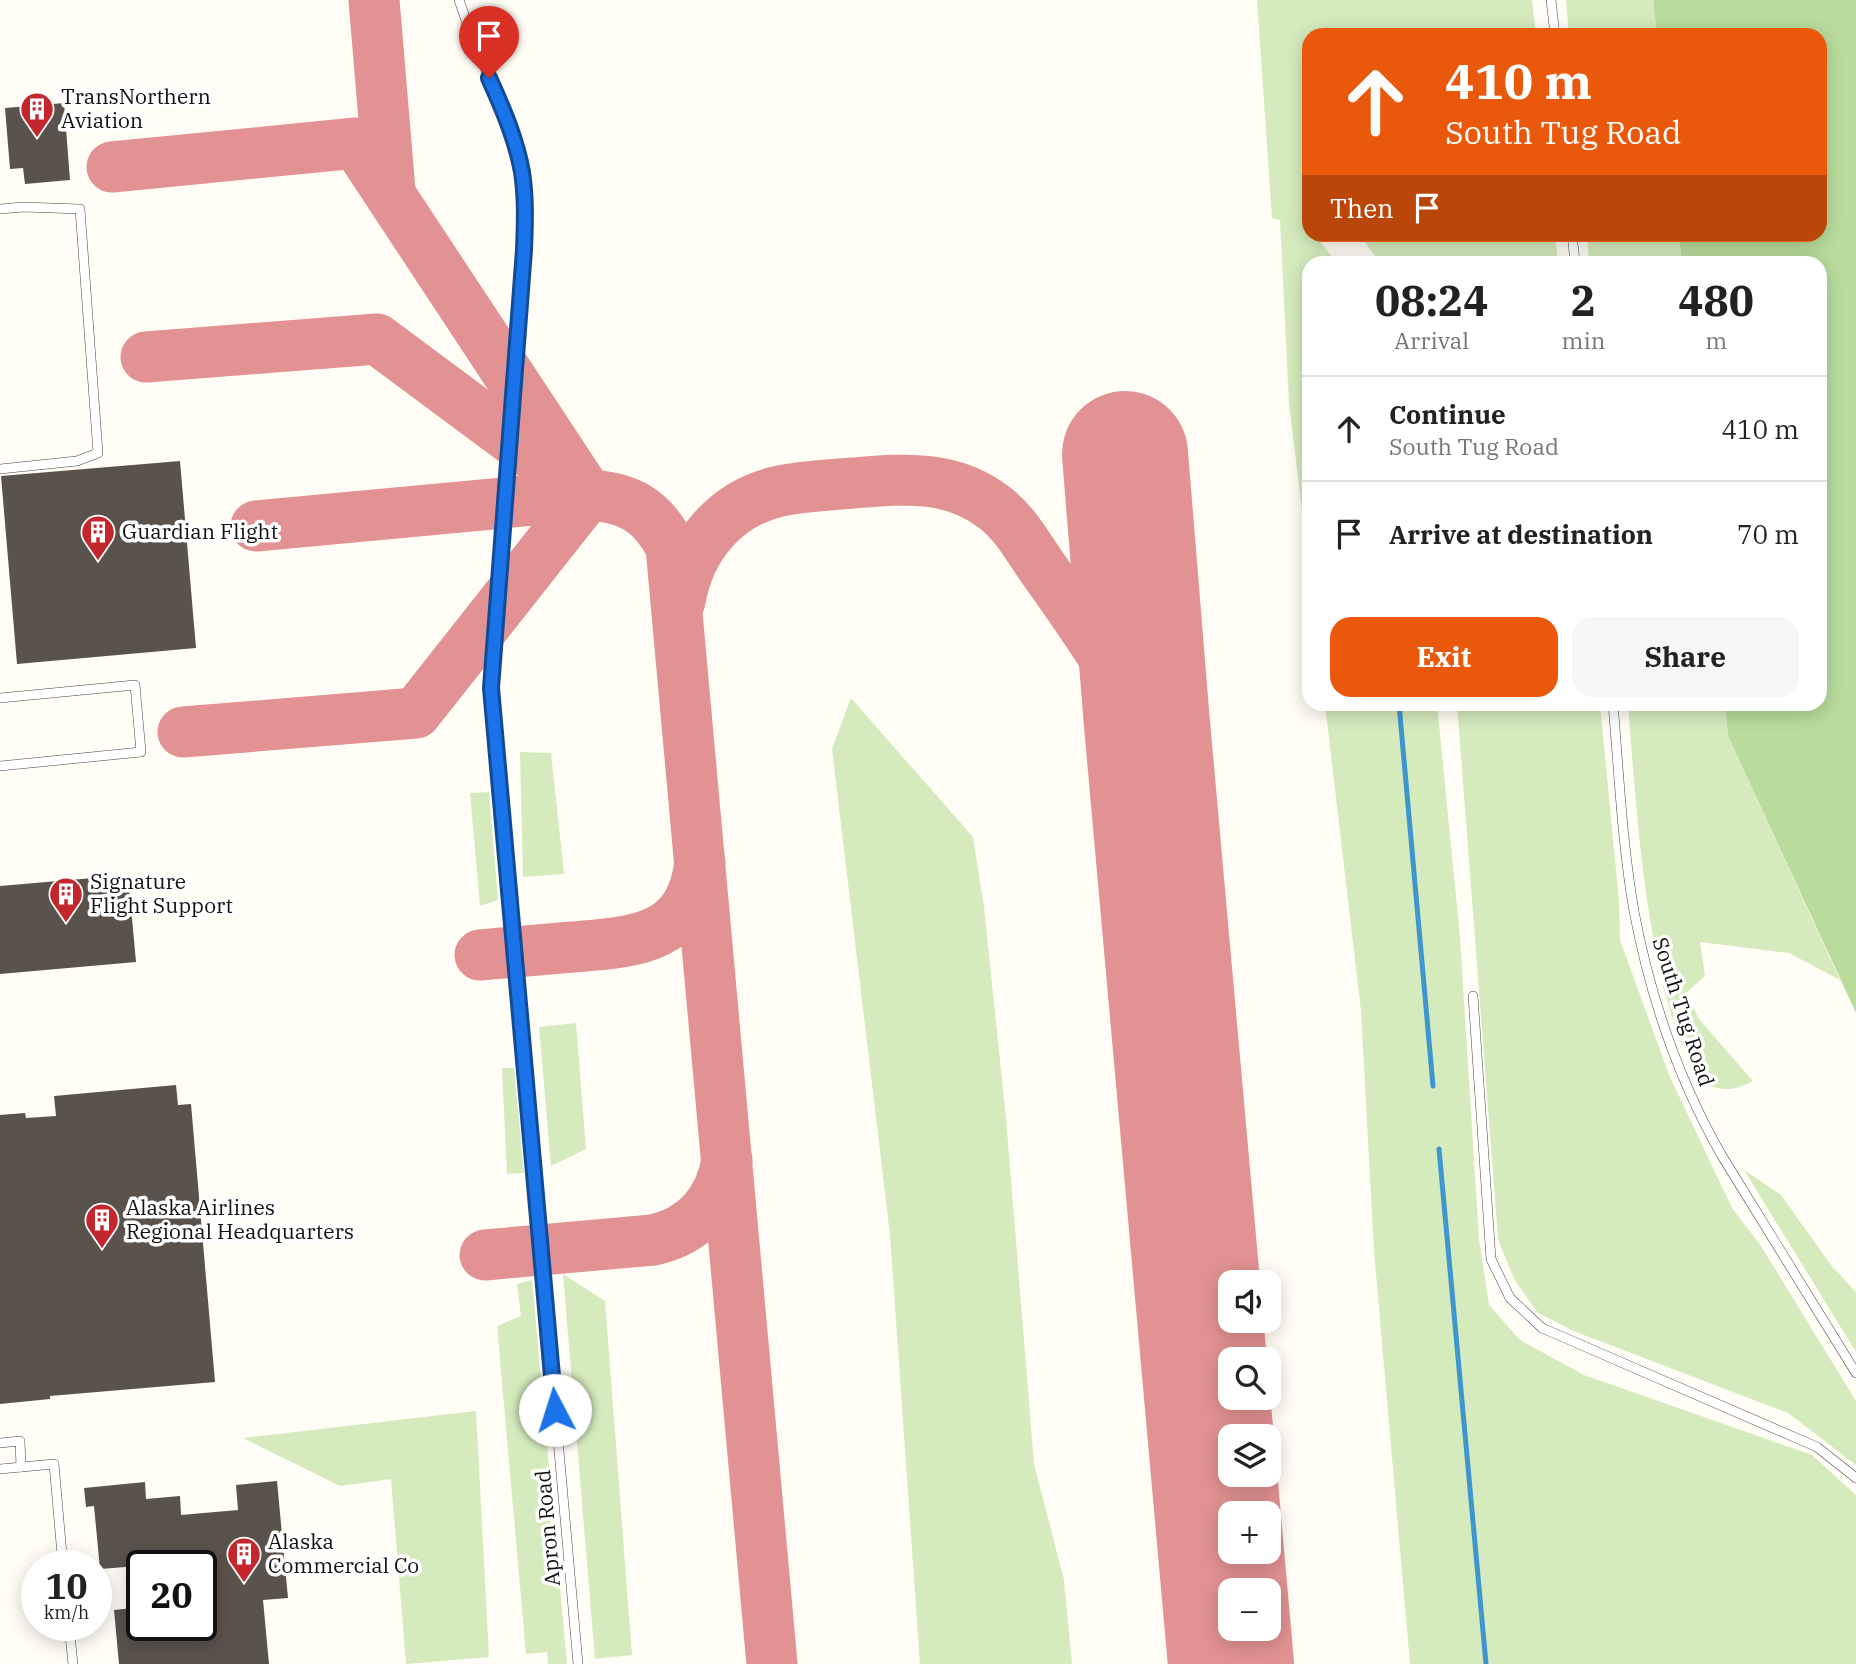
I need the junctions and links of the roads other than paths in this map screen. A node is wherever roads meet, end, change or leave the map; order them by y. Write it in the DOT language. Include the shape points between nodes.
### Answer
graph roads {
  1 [pos="459,0"];
  2 [pos="1551,0"];
  3 [pos="1554,28"];
  4 [pos="0,209"];
  5 [pos="0,469"];
  6 [pos="0,698"];
  7 [pos="1614,711"];
  8 [pos="0,766"];
  9 [pos="1474,996"];
  10 [pos="1856,1373"];
  11 [pos="0,1443"];
  12 [pos="22,1466"];
  13 [pos="0,1469"];
  14 [pos="1856,1478"];
  15 [pos="62,1550"];
  16 [pos="71,1641"];
  17 [pos="73,1664"];
  18 [pos="578,1664"];
  1 -- 18 [label="lane, Apron Road" via="504,111 518,155 524,203 491,688"];
  2 -- 3 [label="lane"];
  4 -- 5 [label="lane" via="80,209 98,453 77,461"];
  6 -- 8 [label="lane" via="135,685 141,752"];
  7 -- 10 [label="lane, South Tug Road" via="1634,910 1673,1052 1704,1125"];
  9 -- 14 [label="lane" via="1491,1259 1510,1298 1542,1328 1817,1447"];
  11 -- 12 [label="lane" via="20,1441"];
  12 -- 13 [label="lane"];
  12 -- 15 [label="lane" via="54,1464"];
  16 -- 17 [label="lane"];
}
